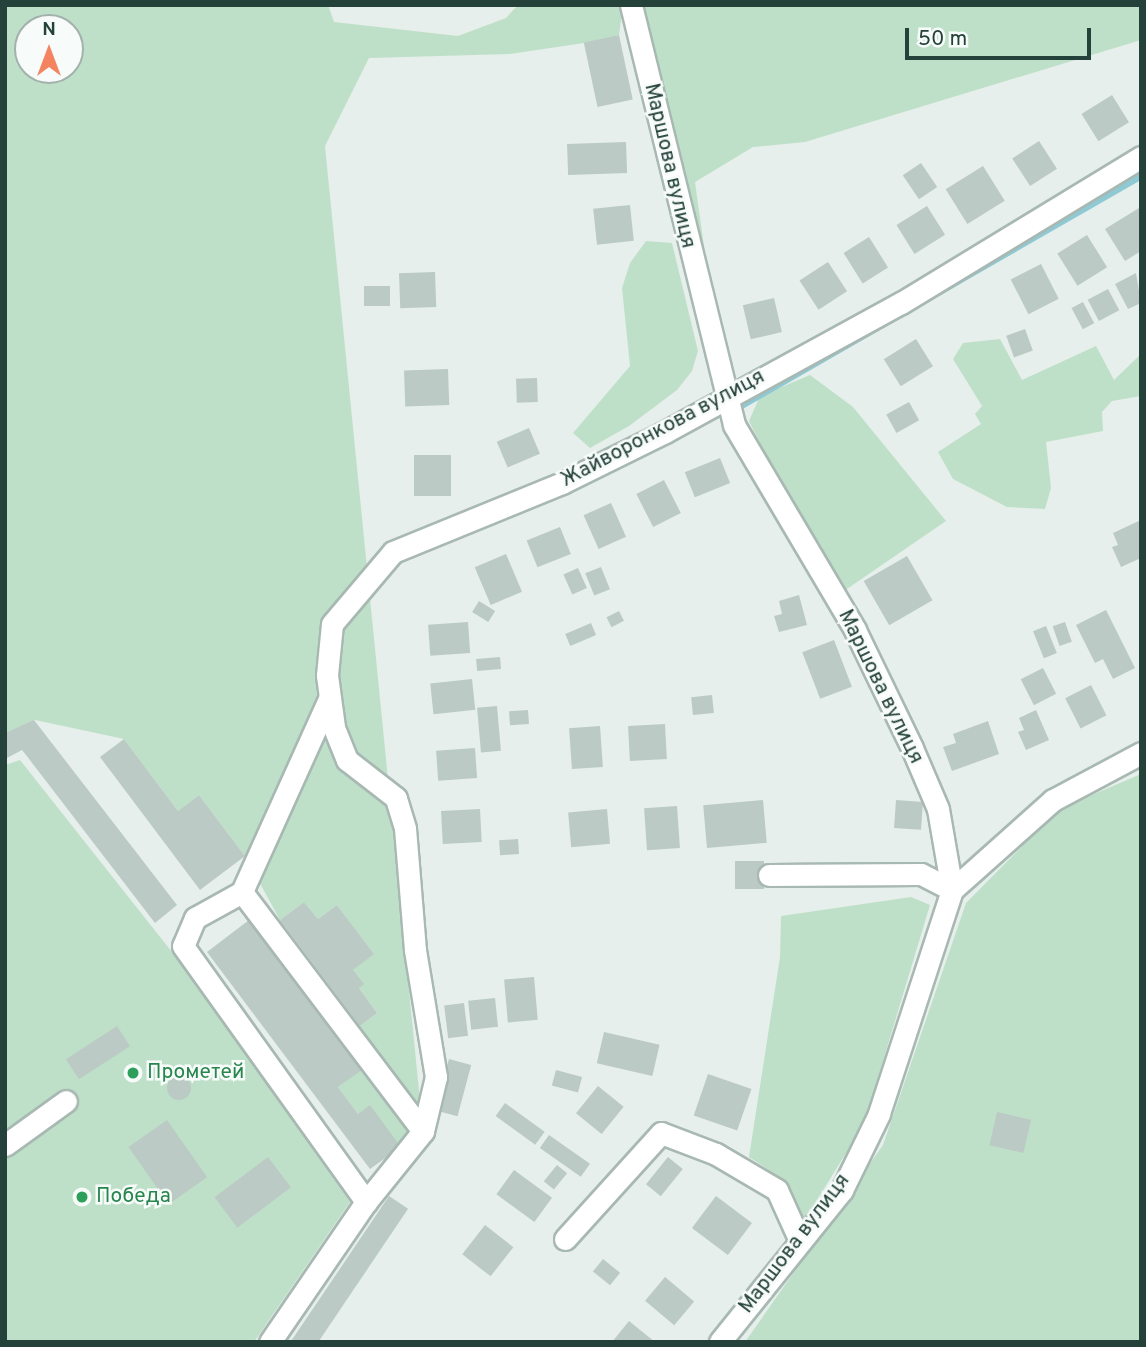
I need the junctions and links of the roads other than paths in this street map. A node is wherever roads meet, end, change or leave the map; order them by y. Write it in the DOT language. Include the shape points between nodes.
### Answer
graph roads {
  1 [pos="631,5"];
  2 [pos="1141,157"];
  3 [pos="723,396"];
  4 [pos="330,696"];
  5 [pos="1141,754"];
  6 [pos="769,875"];
  7 [pos="952,890"];
  8 [pos="242,892"];
  9 [pos="66,1101"];
  10 [pos="422,1131"];
  11 [pos="5,1146"];
  12 [pos="366,1202"];
  13 [pos="565,1239"];
  14 [pos="800,1241"];
  15 [pos="270,1342"];
  16 [pos="720,1342"];
  1 -- 3 [label="street, Маршова вулиця"];
  2 -- 3 [label="street, Жайворонкова вулиця" via="901,303"];
  3 -- 4 [label="street, Жайворонкова вулиця" via="665,432 562,483 393,552 332,624"];
  3 -- 7 [label="street, Маршова вулиця" via="750,455 855,629 912,748 938,810"];
  4 -- 8 [label="street"];
  4 -- 10 [label="street, Жайворонкова вулиця" via="334,727 347,760 396,797 405,828 415,950 436,1077"];
  5 -- 7 [label="street" via="1053,800"];
  6 -- 7 [label="street" via="921,874"];
  7 -- 14 [label="street, Маршова вулиця" via="879,1115 842,1190"];
  8 -- 10 [label="street"];
  8 -- 12 [label="street" via="195,918 183,946"];
  9 -- 11 [label="street"];
  10 -- 12 [label="street"];
  12 -- 15 [label="street"];
  13 -- 14 [label="street" via="661,1133 716,1154 777,1190"];
  14 -- 16 [label="street, Маршова вулиця"];
}
